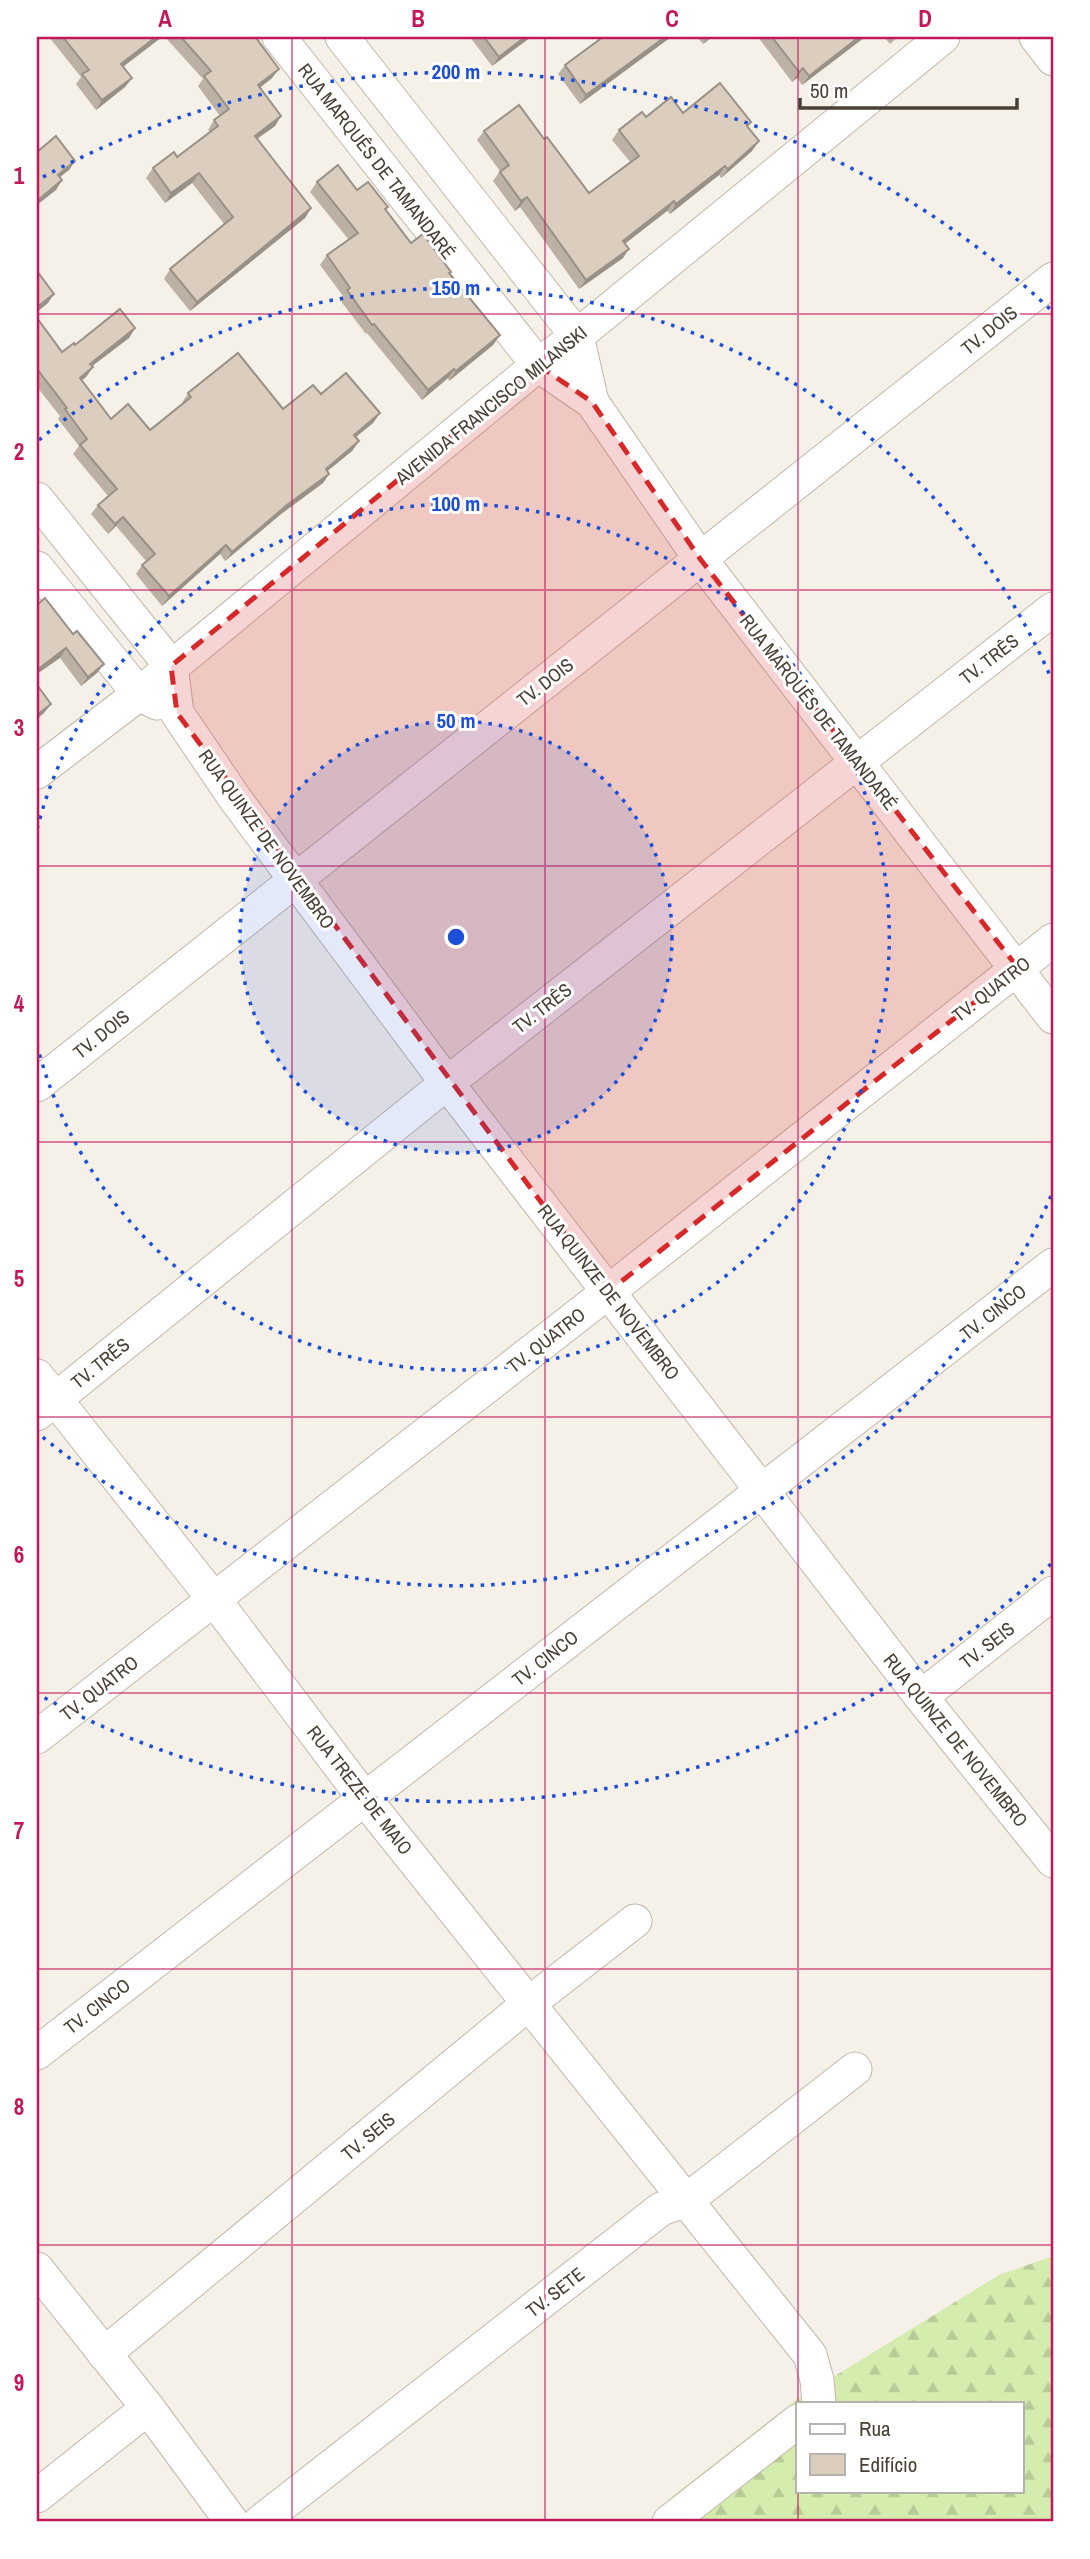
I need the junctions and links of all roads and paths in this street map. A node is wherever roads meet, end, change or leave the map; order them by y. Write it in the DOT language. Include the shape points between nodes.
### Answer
graph roads {
  1 [pos="279,37"];
  2 [pos="342,37"];
  3 [pos="943,37"];
  4 [pos="1036,37"];
  5 [pos="1053,59"];
  6 [pos="1053,279"];
  7 [pos="577,336"];
  8 [pos="538,365"];
  9 [pos="592,402"];
  10 [pos="37,499"];
  11 [pos="701,560"];
  12 [pos="37,568"];
  13 [pos="1053,609"];
  14 [pos="171,666"];
  15 [pos="138,694"];
  16 [pos="177,713"];
  17 [pos="857,762"];
  18 [pos="37,772"];
  19 [pos="295,879"];
  20 [pos="1053,940"];
  21 [pos="1018,968"];
  22 [pos="1053,1017"];
  23 [pos="447,1083"];
  24 [pos="37,1085"];
  25 [pos="1053,1265"];
  26 [pos="608,1292"];
  27 [pos="43,1397"];
  28 [pos="762,1490"];
  29 [pos="1053,1593"];
  30 [pos="213,1598"];
  31 [pos="921,1697"];
  32 [pos="37,1737"];
  33 [pos="364,1798"];
  34 [pos="1053,1861"];
  35 [pos="635,1921"];
  36 [pos="528,2004"];
  37 [pos="37,2053"];
  38 [pos="855,2069"];
  39 [pos="687,2200"];
  40 [pos="37,2269"];
  41 [pos="104,2354"];
  42 [pos="819,2402"];
  43 [pos="148,2408"];
  44 [pos="796,2423"];
  45 [pos="37,2496"];
  46 [pos="232,2522"];
  47 [pos="260,2522"];
  48 [pos="669,2522"];
  1 -- 8 [label="street, RUA MARQUÊS DE TAMANDARÉ"];
  2 -- 7 [label="street, RUA MARQUÊS DE TAMANDARÉ"];
  3 -- 7 [label="street, AVENIDA FRANCISCO MILANSKI"];
  4 -- 5 [label="street"];
  6 -- 11 [label="street, TV. DOIS"];
  7 -- 8 [label="street, AVENIDA FRANCISCO MILANSKI"];
  7 -- 9 [label="street, RUA MARQUÊS DE TAMANDARÉ"];
  8 -- 9 [label="street, RUA MARQUÊS DE TAMANDARÉ"];
  8 -- 14 [label="street, AVENIDA FRANCISCO MILANSKI"];
  9 -- 11 [label="street, RUA MARQUÊS DE TAMANDARÉ"];
  10 -- 14 [label="street"];
  11 -- 17 [label="street, RUA MARQUÊS DE TAMANDARÉ"];
  11 -- 19 [label="street, TV. DOIS"];
  12 -- 15 [label="street, RUA QUINZE DE NOVEMBRO"];
  13 -- 17 [label="street, TV. TRÊS"];
  14 -- 15 [label="street, AVENIDA FRANCISCO MILANSKI"];
  14 -- 16 [label="street, RUA QUINZE DE NOVEMBRO"];
  15 -- 16 [label="street, RUA QUINZE DE NOVEMBRO"];
  15 -- 18 [label="street, AVENIDA FRANCISCO MILANSKI"];
  16 -- 19 [label="street, RUA QUINZE DE NOVEMBRO"];
  17 -- 21 [label="street, RUA MARQUÊS DE TAMANDARÉ"];
  17 -- 23 [label="street, TV. TRÊS"];
  19 -- 23 [label="street, RUA QUINZE DE NOVEMBRO"];
  19 -- 24 [label="street, TV. DOIS"];
  20 -- 21 [label="street, TV. QUATRO"];
  21 -- 22 [label="street, RUA MARQUÊS DE TAMANDARÉ"];
  21 -- 26 [label="street, TV. QUATRO"];
  23 -- 26 [label="street, RUA QUINZE DE NOVEMBRO"];
  23 -- 27 [label="street, TV. TRÊS"];
  25 -- 28 [label="street, TV. CINCO"];
  26 -- 28 [label="street, RUA QUINZE DE NOVEMBRO"];
  26 -- 30 [label="street, TV. QUATRO"];
  27 -- 30 [label="street, RUA TREZE DE MAIO"];
  28 -- 31 [label="street, RUA QUINZE DE NOVEMBRO"];
  28 -- 33 [label="street, TV. CINCO"];
  29 -- 31 [label="street, TV. SEIS"];
  30 -- 32 [label="street, TV. QUATRO"];
  30 -- 33 [label="street, RUA TREZE DE MAIO"];
  31 -- 34 [label="street, RUA QUINZE DE NOVEMBRO"];
  33 -- 36 [label="street, RUA TREZE DE MAIO"];
  33 -- 37 [label="street, TV. CINCO"];
  35 -- 36 [label="street, TV. SEIS"];
  36 -- 39 [label="street, RUA TREZE DE MAIO"];
  36 -- 41 [label="street, TV. SEIS"];
  38 -- 39 [label="street, TV. SETE"];
  39 -- 42 [label="street, RUA TREZE DE MAIO" via="810,2355"];
  39 -- 47 [label="street, TV. SETE" via="661,2209"];
  40 -- 41 [label="street"];
  41 -- 43 [label="street"];
  43 -- 45 [label="street"];
  43 -- 46 [label="street"];
  44 -- 48 [label="street"];
}
